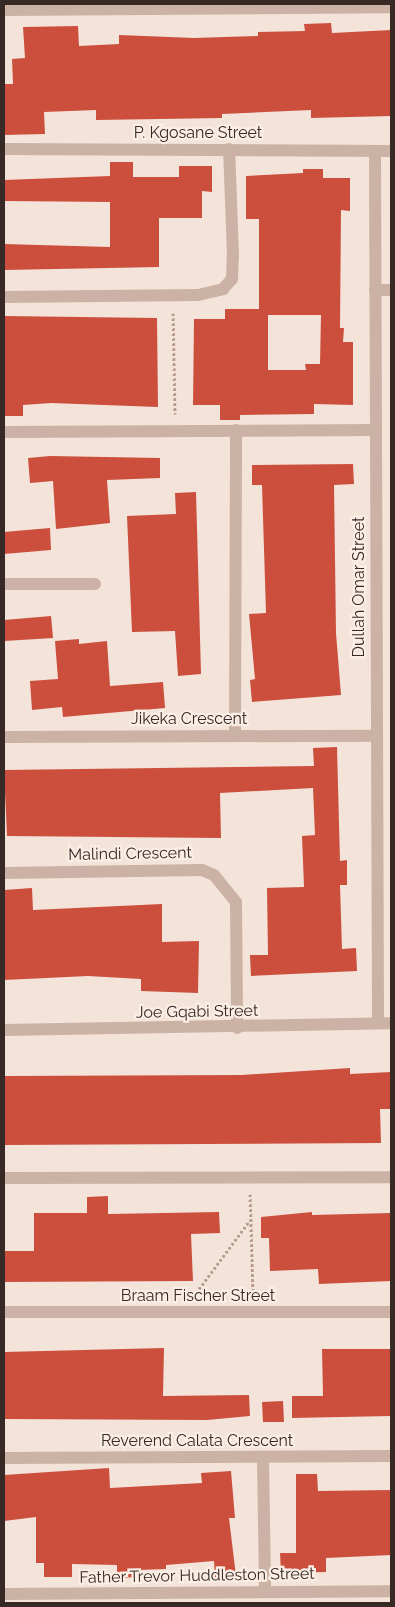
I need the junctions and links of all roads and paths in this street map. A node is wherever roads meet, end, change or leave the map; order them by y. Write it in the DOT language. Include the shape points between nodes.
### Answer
graph roads {
  1 [pos="391,7"];
  2 [pos="4,10"];
  3 [pos="4,149"];
  4 [pos="229,149"];
  5 [pos="375,151"];
  6 [pos="391,151"];
  7 [pos="375,290"];
  8 [pos="391,290"];
  9 [pos="173,295"];
  10 [pos="4,296"];
  11 [pos="236,430"];
  12 [pos="375,430"];
  13 [pos="175,431"];
  14 [pos="4,432"];
  15 [pos="4,584"];
  16 [pos="95,584"];
  17 [pos="235,735"];
  18 [pos="375,736"];
  19 [pos="4,737"];
  20 [pos="4,872"];
  21 [pos="378,1023"];
  22 [pos="391,1023"];
  23 [pos="238,1028"];
  24 [pos="4,1030"];
  25 [pos="391,1177"];
  26 [pos="4,1178"];
  27 [pos="249,1179"];
  28 [pos="250,1219"];
  29 [pos="4,1312"];
  30 [pos="182,1312"];
  31 [pos="253,1312"];
  32 [pos="391,1312"];
  33 [pos="391,1456"];
  34 [pos="4,1458"];
  35 [pos="263,1458"];
  36 [pos="265,1590"];
  37 [pos="391,1591"];
  38 [pos="4,1594"];
  1 -- 2 [label="street"];
  3 -- 4 [label="street, P. Kgosane Street"];
  4 -- 5 [label="street, P. Kgosane Street"];
  4 -- 9 [label="street" via="232,279 212,293"];
  5 -- 6 [label="street, P. Kgosane Street"];
  5 -- 7 [label="street, Dullah Omar Street"];
  7 -- 8 [label="street"];
  7 -- 12 [label="street, Dullah Omar Street"];
  9 -- 10 [label="street"];
  9 -- 13 [label="path"];
  11 -- 12 [label="street"];
  11 -- 13 [label="street"];
  11 -- 17 [label="street"];
  12 -- 18 [label="street, Dullah Omar Street"];
  13 -- 14 [label="street"];
  15 -- 16 [label="street"];
  17 -- 18 [label="street, Jikeka Crescent"];
  17 -- 19 [label="street, Jikeka Crescent"];
  18 -- 21 [label="street, Dullah Omar Street"];
  20 -- 23 [label="street, Malindi Crescent" via="202,870 214,875 236,902"];
  21 -- 22 [label="street, Joe Gqabi Street"];
  21 -- 23 [label="street, Joe Gqabi Street"];
  23 -- 24 [label="street, Joe Gqabi Street"];
  25 -- 27 [label="street"];
  26 -- 27 [label="street"];
  27 -- 28 [label="path"];
  28 -- 30 [label="path"];
  28 -- 31 [label="path"];
  29 -- 30 [label="street, Braam Fischer Street"];
  30 -- 31 [label="street, Braam Fischer Street"];
  31 -- 32 [label="street, Braam Fischer Street"];
  33 -- 35 [label="street, Reverend Calata Crescent"];
  34 -- 35 [label="street, Reverend Calata Crescent"];
  35 -- 36 [label="street"];
  36 -- 37 [label="street, Father Trevor Huddleston Street"];
  36 -- 38 [label="street, Father Trevor Huddleston Street"];
}
